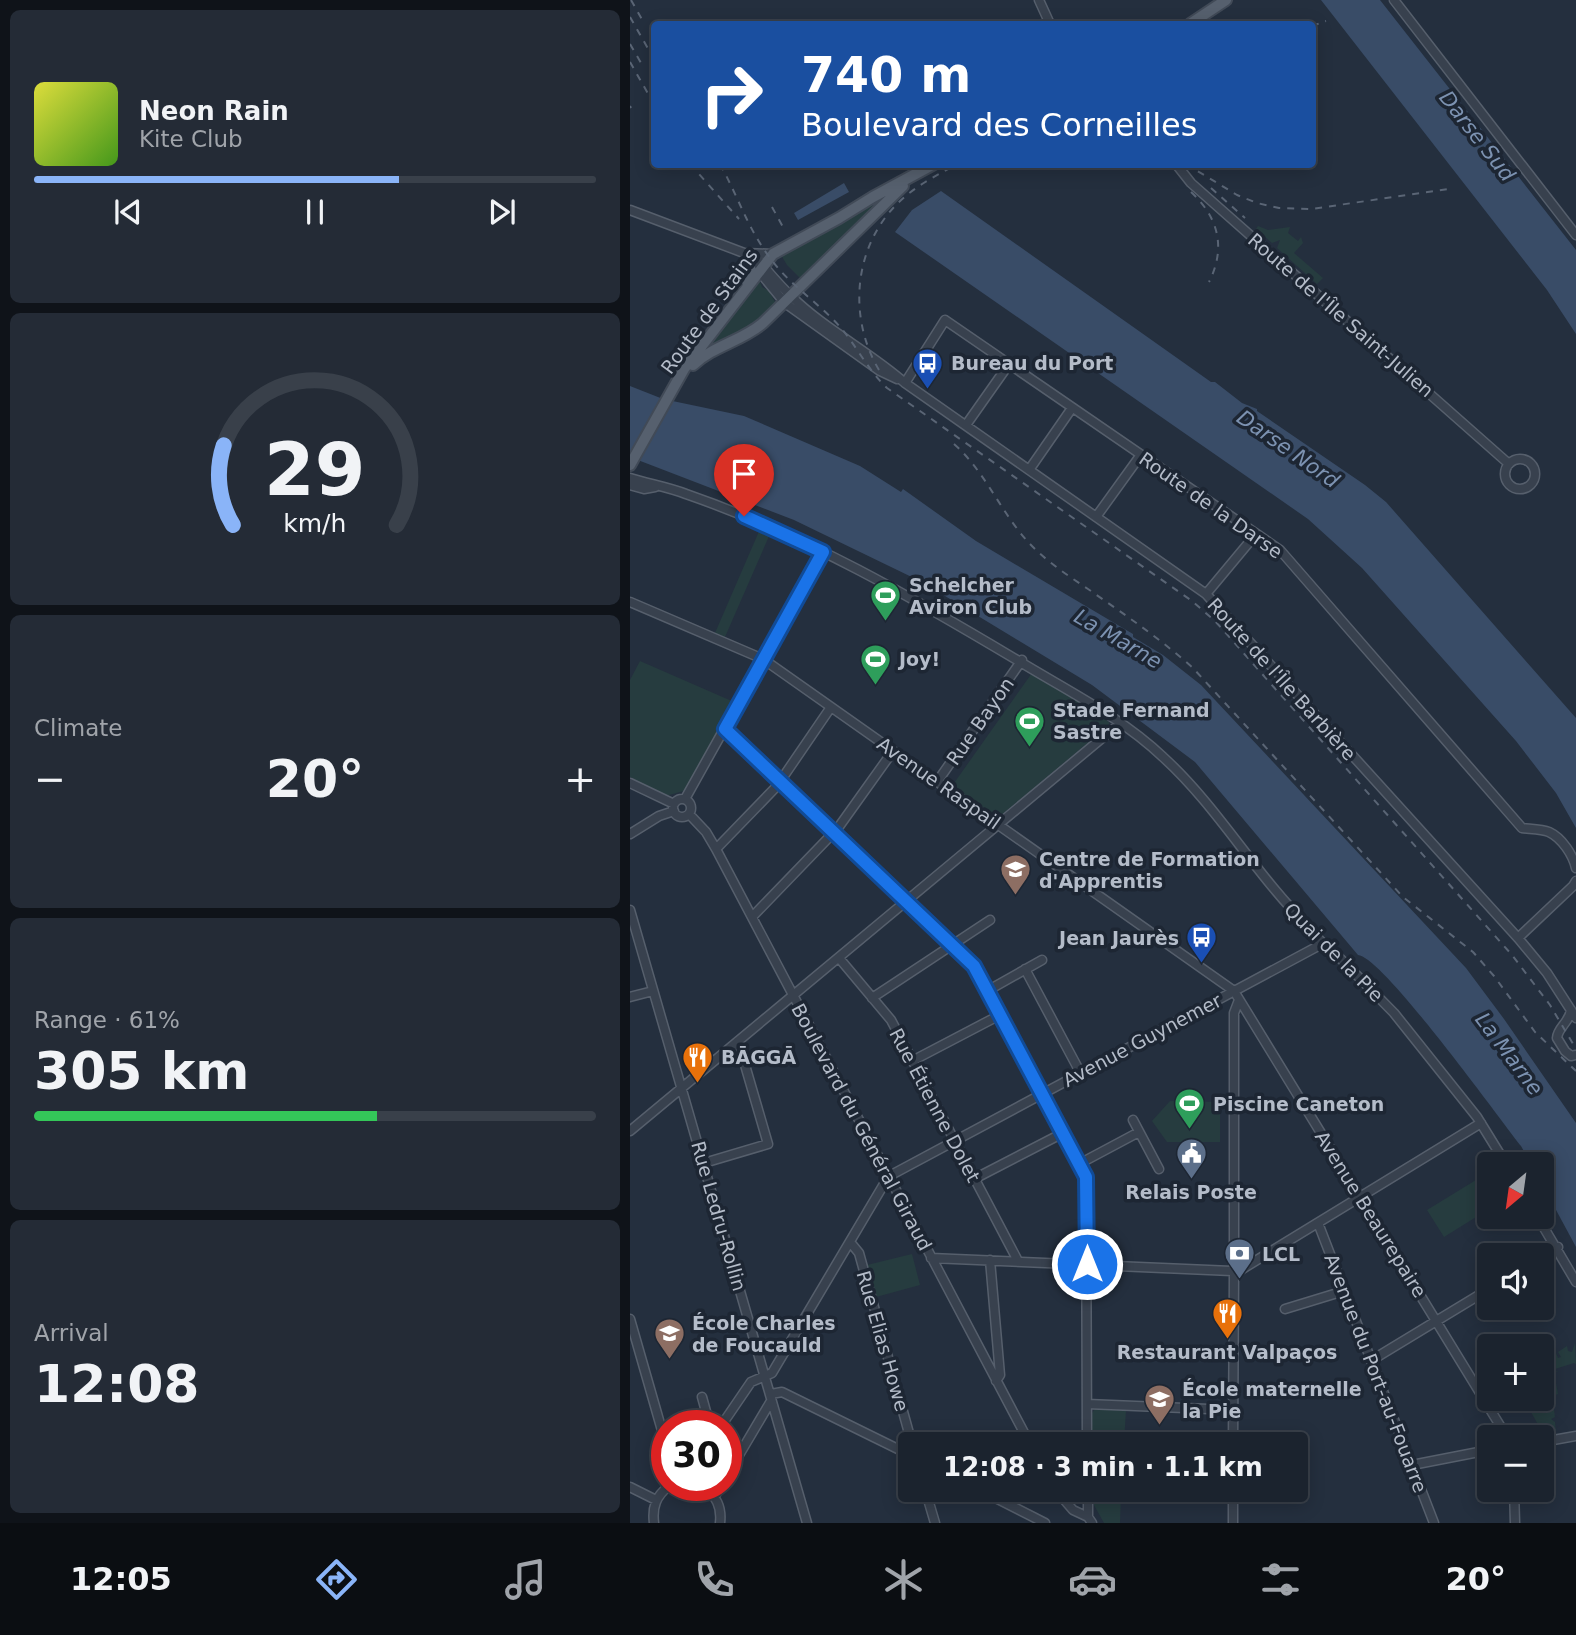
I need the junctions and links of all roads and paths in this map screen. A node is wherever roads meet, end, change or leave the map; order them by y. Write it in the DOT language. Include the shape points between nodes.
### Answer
graph roads {
  1 [pos="1039,0"];
  2 [pos="1226,0"];
  3 [pos="1394,0"];
  4 [pos="1049,21"];
  5 [pos="1194,21"];
  6 [pos="928,168"];
  7 [pos="1178,168"];
  8 [pos="918,174"];
  9 [pos="630,210"];
  10 [pos="1576,235"];
  11 [pos="772,254"];
  12 [pos="749,255"];
  13 [pos="761,268"];
  14 [pos="746,287"];
  15 [pos="788,300"];
  16 [pos="1009,364"];
  17 [pos="905,383"];
  18 [pos="672,392"];
  19 [pos="1072,408"];
  20 [pos="966,425"];
  21 [pos="1140,456"];
  22 [pos="630,464"];
  23 [pos="1509,464"];
  24 [pos="1029,470"];
  25 [pos="630,478"];
  26 [pos="630,485"];
  27 [pos="659,487"];
  28 [pos="1096,517"];
  29 [pos="1256,534"];
  30 [pos="823,552"];
  31 [pos="1206,594"];
  32 [pos="630,602"];
  33 [pos="763,659"];
  34 [pos="1022,661"];
  35 [pos="831,707"];
  36 [pos="1119,724"];
  37 [pos="725,729"];
  38 [pos="893,751"];
  39 [pos="780,780"];
  40 [pos="630,782"];
  41 [pos="937,782"];
  42 [pos="685,799"];
  43 [pos="674,808"];
  44 [pos="689,814"];
  45 [pos="998,825"];
  46 [pos="834,832"];
  47 [pos="630,834"];
  48 [pos="716,849"];
  49 [pos="1576,868"];
  50 [pos="1576,881"];
  51 [pos="906,901"];
  52 [pos="630,909"];
  53 [pos="752,917"];
  54 [pos="990,920"];
  55 [pos="1518,938"];
  56 [pos="1322,944"];
  57 [pos="952,945"];
  58 [pos="839,958"];
  59 [pos="1042,960"];
  60 [pos="1025,969"];
  61 [pos="653,991"];
  62 [pos="987,991"];
  63 [pos="1234,991"];
  64 [pos="793,996"];
  65 [pos="630,998"];
  66 [pos="872,998"];
  67 [pos="1239,1000"];
  68 [pos="1571,1010"];
  69 [pos="1000,1015"];
  70 [pos="1576,1018"];
  71 [pos="738,1041"];
  72 [pos="1576,1055"];
  73 [pos="912,1061"];
  74 [pos="1080,1072"];
  75 [pos="682,1088"];
  76 [pos="1041,1093"];
  77 [pos="1133,1120"];
  78 [pos="1481,1123"];
  79 [pos="630,1131"];
  80 [pos="1139,1132"];
  81 [pos="1063,1133"];
  82 [pos="954,1140"];
  83 [pos="1499,1152"];
  84 [pos="704,1164"];
  85 [pos="1079,1164"];
  86 [pos="1159,1168"];
  87 [pos="889,1178"];
  88 [pos="974,1179"];
  89 [pos="1360,1197"];
  90 [pos="1318,1223"];
  91 [pos="1545,1229"];
  92 [pos="850,1242"];
  93 [pos="1557,1248"];
  94 [pos="1554,1250"];
  95 [pos="931,1258"];
  96 [pos="990,1260"];
  97 [pos="1018,1261"];
  98 [pos="1087,1264"];
  99 [pos="1235,1270"];
  100 [pos="1576,1282"];
  101 [pos="1345,1291"];
  102 [pos="1477,1296"];
  103 [pos="1285,1309"];
  104 [pos="1437,1321"];
  105 [pos="631,1324"];
  106 [pos="1372,1360"];
  107 [pos="764,1377"];
  108 [pos="996,1381"];
  109 [pos="702,1397"];
  110 [pos="771,1398"];
  111 [pos="1087,1404"];
  112 [pos="656,1410"];
  113 [pos="706,1410"];
  114 [pos="732,1410"];
  115 [pos="1233,1410"];
  116 [pos="1500,1425"];
  117 [pos="909,1432"];
  118 [pos="1024,1432"];
  119 [pos="1087,1432"];
  120 [pos="1233,1432"];
  121 [pos="1576,1436"];
  122 [pos="1554,1440"];
  123 [pos="742,1449"];
  124 [pos="898,1449"];
  125 [pos="1477,1452"];
  126 [pos="1412,1465"];
  127 [pos="630,1487"];
  128 [pos="651,1498"];
  129 [pos="656,1501"];
  130 [pos="717,1501"];
  131 [pos="929,1502"];
  132 [pos="1004,1502"];
  133 [pos="1066,1502"];
  134 [pos="1088,1502"];
  135 [pos="1233,1502"];
  136 [pos="1514,1502"];
  137 [pos="1090,1520"];
  138 [pos="934,1522"];
  139 [pos="654,1523"];
  140 [pos="720,1523"];
  141 [pos="807,1523"];
  142 [pos="924,1523"];
  143 [pos="1045,1523"];
  144 [pos="1233,1523"];
  145 [pos="1434,1523"];
  146 [pos="1515,1523"];
  1 -- 4 [label="street"];
  2 -- 5 [label="main road"];
  3 -- 10 [label="street"];
  6 -- 8 [label="main road, Route de Stains"];
  7 -- 23 [label="street, Route de l'Île Saint-Julien"];
  8 -- 11 [label="main road, Route de Stains"];
  8 -- 15 [label="main road, Route de Stains" via="882,204"];
  9 -- 12 [label="street"];
  11 -- 12 [label="street"];
  11 -- 13 [label="main road, Route de Stains"];
  12 -- 13 [label="street, Route de l'Île Barbière"];
  12 -- 14 [label="main road"];
  13 -- 14 [label="main road, Route de Stains"];
  13 -- 15 [label="street, Route de l'Île Barbière"];
  14 -- 18 [label="main road, Route de Stains"];
  15 -- 17 [label="street, Route de l'Île Barbière" via="880,371"];
  15 -- 18 [label="main road, Route de Stains" via="752,331 701,358"];
  16 -- 17 [label="street, Route de la Darse" via="945,320"];
  16 -- 19 [label="street, Route de la Darse"];
  16 -- 20 [label="street"];
  17 -- 20 [label="street, Route de l'Île Barbière"];
  18 -- 22 [label="main road"];
  19 -- 21 [label="street, Route de la Darse"];
  19 -- 24 [label="street"];
  20 -- 24 [label="street, Route de l'Île Barbière"];
  21 -- 28 [label="street"];
  21 -- 29 [label="street, Route de la Darse"];
  24 -- 28 [label="street, Route de l'Île Barbière"];
  25 -- 27 [label="street"];
  26 -- 27 [label="street"];
  27 -- 30 [label="street, Quai de la Pie" via="723,507"];
  28 -- 31 [label="street, Route de l'Île Barbière"];
  29 -- 31 [label="street"];
  29 -- 49 [label="street, Route de la Darse" via="1280,550 1522,828 1549,831 1574,859"];
  30 -- 33 [label="street"];
  30 -- 34 [label="street, Quai de la Pie"];
  31 -- 55 [label="street, Route de l'Île Barbière"];
  32 -- 33 [label="street, Avenue Raspail"];
  33 -- 35 [label="street, Avenue Raspail"];
  33 -- 37 [label="street"];
  34 -- 36 [label="street, Quai de la Pie"];
  34 -- 41 [label="street, Rue Bayon"];
  35 -- 38 [label="street, Avenue Raspail"];
  35 -- 39 [label="street"];
  36 -- 45 [label="street"];
  36 -- 56 [label="street, Quai de la Pie" via="1184,778"];
  37 -- 39 [label="street"];
  37 -- 42 [label="street"];
  38 -- 41 [label="street, Avenue Raspail"];
  38 -- 46 [label="street"];
  39 -- 46 [label="street"];
  39 -- 48 [label="street"];
  40 -- 43 [label="street"];
  41 -- 45 [label="street, Avenue Raspail"];
  42 -- 43 [label="street" via="677,800"];
  42 -- 44 [label="street" via="691,806"];
  43 -- 44 [label="street" via="680,817"];
  43 -- 47 [label="street"];
  44 -- 48 [label="street, Boulevard du Général Giraud"];
  45 -- 51 [label="street"];
  45 -- 63 [label="street, Avenue Raspail"];
  46 -- 51 [label="street"];
  46 -- 53 [label="street"];
  48 -- 53 [label="street, Boulevard du Général Giraud"];
  50 -- 55 [label="street"];
  51 -- 57 [label="street"];
  51 -- 58 [label="street"];
  52 -- 61 [label="street, Rue Ledru-Rollin"];
  53 -- 64 [label="street, Boulevard du Général Giraud"];
  54 -- 57 [label="street"];
  55 -- 68 [label="street, Route de l'Île Barbière"];
  56 -- 63 [label="street, Avenue Guynemer"];
  56 -- 78 [label="street, Quai de la Pie" via="1394,1013"];
  57 -- 62 [label="street" via="974,966"];
  57 -- 66 [label="street"];
  58 -- 64 [label="street"];
  58 -- 66 [label="street, Rue Étienne Dolet"];
  59 -- 60 [label="street"];
  60 -- 62 [label="street"];
  60 -- 74 [label="street"];
  61 -- 65 [label="street"];
  61 -- 75 [label="street, Rue Ledru-Rollin"];
  62 -- 69 [label="street"];
  63 -- 67 [label="street, Avenue Beaurepaire"];
  63 -- 74 [label="street, Avenue Guynemer"];
  64 -- 71 [label="street"];
  64 -- 87 [label="street, Boulevard du Général Giraud"];
  66 -- 73 [label="street, Rue Étienne Dolet" via="891,1020"];
  67 -- 89 [label="street, Avenue Beaurepaire"];
  67 -- 99 [label="street" via="1234,1013"];
  68 -- 70 [label="street, Route de l'Île Barbière"];
  68 -- 72 [label="street" via="1557,1038 1567,1054"];
  69 -- 73 [label="street"];
  69 -- 76 [label="street"];
  71 -- 75 [label="street"];
  71 -- 84 [label="street" via="768,1144"];
  73 -- 82 [label="street, Rue Étienne Dolet"];
  74 -- 76 [label="street, Avenue Guynemer"];
  75 -- 79 [label="street"];
  75 -- 84 [label="street, Rue Ledru-Rollin"];
  76 -- 81 [label="street"];
  76 -- 82 [label="street, Avenue Guynemer"];
  77 -- 80 [label="street"];
  78 -- 83 [label="street, Quai de la Pie"];
  78 -- 89 [label="street"];
  80 -- 85 [label="street"];
  80 -- 86 [label="street"];
  81 -- 85 [label="street"];
  81 -- 88 [label="street"];
  82 -- 87 [label="street, Avenue Guynemer"];
  82 -- 88 [label="street, Rue Étienne Dolet"];
  84 -- 107 [label="street, Rue Ledru-Rollin"];
  85 -- 98 [label="street" via="1087,1181"];
  87 -- 92 [label="street"];
  87 -- 95 [label="street, Boulevard du Général Giraud"];
  88 -- 97 [label="street, Rue Étienne Dolet"];
  89 -- 90 [label="street"];
  89 -- 104 [label="street, Avenue Beaurepaire"];
  90 -- 99 [label="street"];
  90 -- 101 [label="street, Avenue du Port-au-Fouarre"];
  91 -- 93 [label="street"];
  92 -- 107 [label="street" via="772,1373"];
  92 -- 117 [label="street, Rue Elias Howe" via="859,1253"];
  93 -- 94 [label="street"];
  93 -- 100 [label="street"];
  95 -- 96 [label="street"];
  95 -- 108 [label="street, Boulevard du Général Giraud"];
  96 -- 97 [label="street"];
  96 -- 108 [label="street" via="1000,1375"];
  97 -- 98 [label="street"];
  98 -- 99 [label="street"];
  98 -- 111 [label="street"];
  99 -- 115 [label="street"];
  101 -- 103 [label="street"];
  101 -- 106 [label="street, Avenue du Port-au-Fouarre"];
  102 -- 104 [label="street"];
  104 -- 106 [label="street"];
  104 -- 116 [label="street, Avenue Beaurepaire"];
  105 -- 112 [label="street"];
  106 -- 126 [label="street, Avenue du Port-au-Fouarre"];
  107 -- 110 [label="street, Rue Ledru-Rollin"];
  107 -- 114 [label="street" via="751,1382"];
  108 -- 118 [label="street, Boulevard du Général Giraud"];
  109 -- 113 [label="street"];
  110 -- 123 [label="street"];
  110 -- 124 [label="street" via="782,1392"];
  110 -- 141 [label="street, Rue Ledru-Rollin"];
  111 -- 115 [label="street"];
  111 -- 119 [label="street"];
  115 -- 120 [label="street"];
  121 -- 122 [label="street"];
  125 -- 126 [label="street"];
  126 -- 145 [label="street, Avenue du Port-au-Fouarre"];
  127 -- 128 [label="street"];
  129 -- 139 [label="street"];
  130 -- 140 [label="street"];
  131 -- 138 [label="street"];
  132 -- 143 [label="street"];
  133 -- 137 [label="street"];
  134 -- 137 [label="street"];
  135 -- 144 [label="street"];
  136 -- 146 [label="street"];
  138 -- 142 [label="street"];
}
